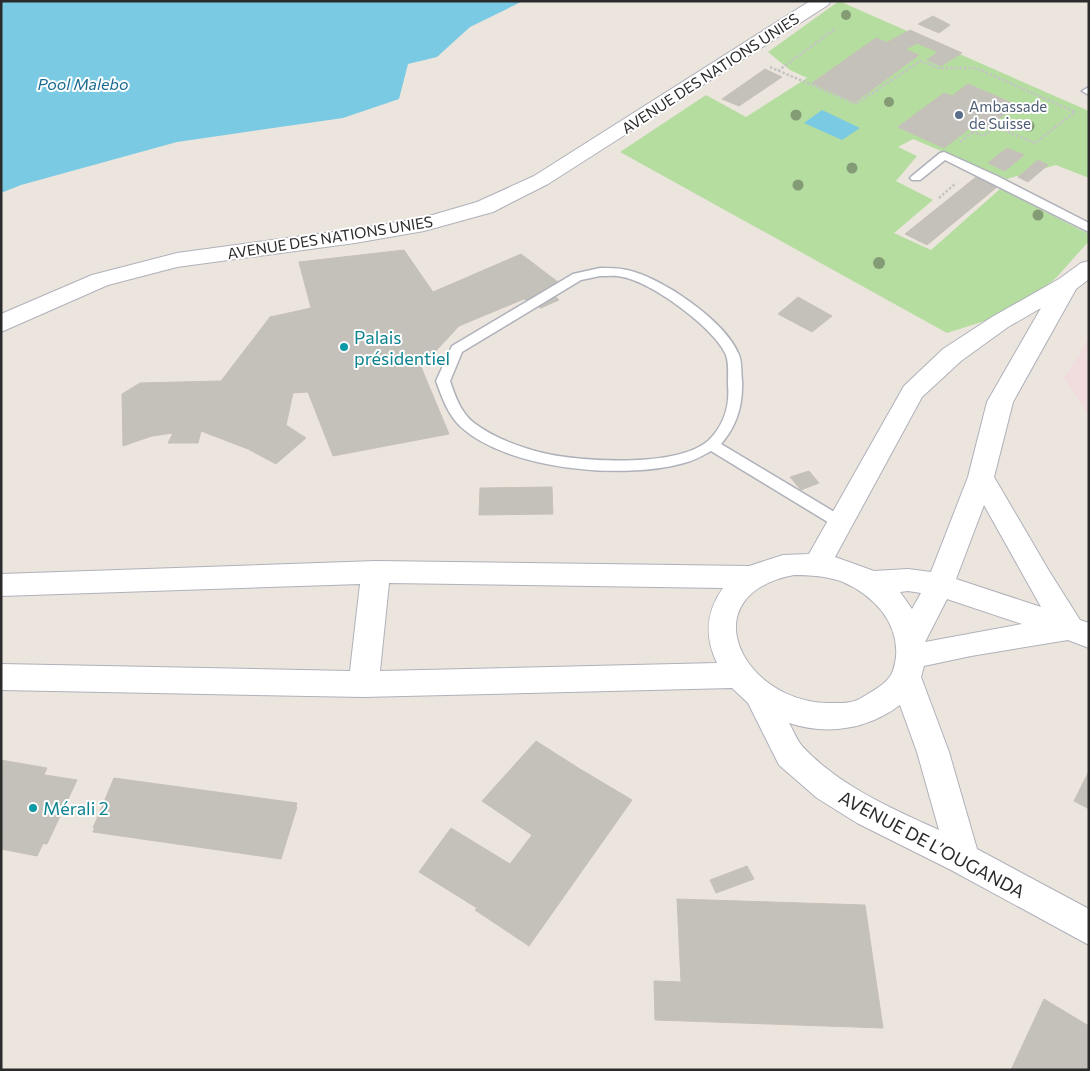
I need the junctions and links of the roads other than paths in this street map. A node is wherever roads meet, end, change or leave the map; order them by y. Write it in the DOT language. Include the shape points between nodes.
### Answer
graph roads {
  1 [pos="822,1"];
  2 [pos="916,178"];
  3 [pos="1089,228"];
  4 [pos="1089,268"];
  5 [pos="1067,284"];
  6 [pos="1,324"];
  7 [pos="712,445"];
  8 [pos="981,478"];
  9 [pos="841,523"];
  10 [pos="817,564"];
  11 [pos="376,572"];
  12 [pos="751,577"];
  13 [pos="870,583"];
  14 [pos="1,585"];
  15 [pos="940,585"];
  16 [pos="1079,632"];
  17 [pos="909,658"];
  18 [pos="1,678"];
  19 [pos="363,684"];
  20 [pos="749,685"];
  21 [pos="964,860"];
  22 [pos="1089,928"];
  1 -- 6 [label="street, AVENUE DES NATIONS UNIES" via="540,180 485,207 424,224 177,260 100,280"];
  2 -- 3 [label="lane" via="944,154"];
  4 -- 5 [label="street"];
  5 -- 8 [label="street" via="1000,402"];
  5 -- 9 [label="street" via="952,354 913,392"];
  7 -- 7 [label="lane" via="682,458 632,466 577,464 538,457 501,444 468,426 452,406 443,381 457,350 577,277 600,272 624,273 654,285 705,319 721,335 733,356 736,398 727,428"];
  7 -- 9 [label="lane"];
  8 -- 15 [label="street"];
  8 -- 16 [label="street" via="1039,579"];
  9 -- 10 [label="street"];
  10 -- 12 [label="street" via="786,565"];
  10 -- 13 [label="street" via="836,568"];
  11 -- 12 [label="street"];
  11 -- 14 [label="street"];
  11 -- 19 [label="street"];
  12 -- 20 [label="street" via="737,589 722,620 727,658"];
  13 -- 15 [label="street" via="908,580"];
  13 -- 17 [label="street" via="896,607 905,622"];
  15 -- 16 [label="street"];
  15 -- 17 [label="street"];
  16 -- 17 [label="street" via="971,644"];
  17 -- 20 [label="street" via="891,696 870,709 844,716 815,716 785,709"];
  17 -- 21 [label="street"];
  18 -- 19 [label="street"];
  19 -- 20 [label="street"];
  20 -- 21 [label="street, AVENUE DE L’OUGANDA" via="790,755 828,788 869,813"];
  21 -- 22 [label="street, AVENUE DE L’OUGANDA"];
}
